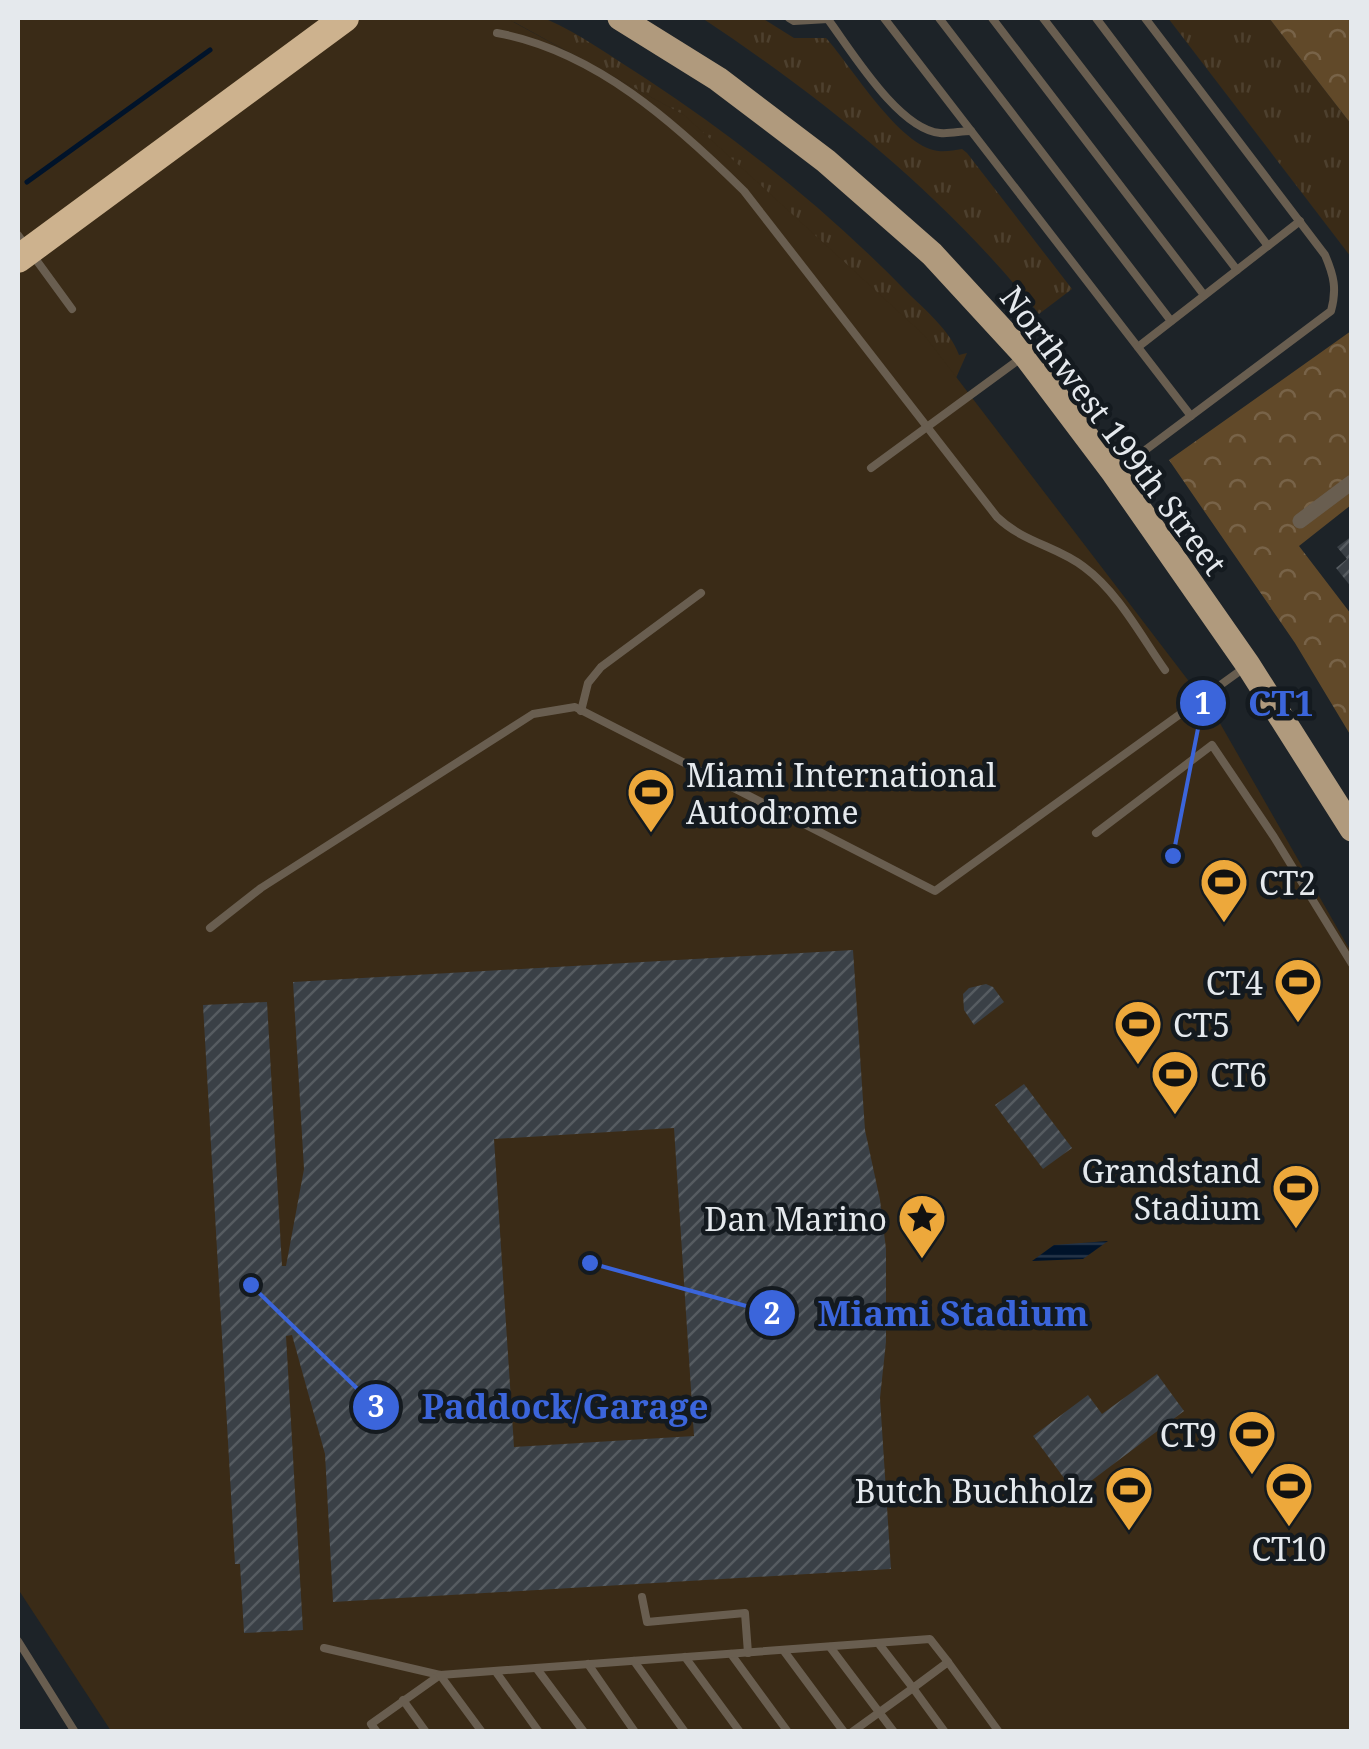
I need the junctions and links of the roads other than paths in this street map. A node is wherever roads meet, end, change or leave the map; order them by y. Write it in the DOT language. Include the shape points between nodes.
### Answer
graph roads {
  1 [pos="345,18"];
  2 [pos="620,18"];
  3 [pos="788,18"];
  4 [pos="828,18"];
  5 [pos="884,18"];
  6 [pos="938,18"];
  7 [pos="992,18"];
  8 [pos="1043,18"];
  9 [pos="1096,18"];
  10 [pos="1145,18"];
  11 [pos="496,32"];
  12 [pos="972,131"];
  13 [pos="1300,221"];
  14 [pos="1268,246"];
  15 [pos="21,248"];
  16 [pos="1237,270"];
  17 [pos="1204,295"];
  18 [pos="72,310"];
  19 [pos="1171,320"];
  20 [pos="1138,346"];
  21 [pos="1025,356"];
  22 [pos="1191,416"];
  23 [pos="928,428"];
  24 [pos="872,468"];
  25 [pos="1114,473"];
  26 [pos="1352,482"];
  27 [pos="1300,521"];
  28 [pos="702,594"];
  29 [pos="1248,665"];
  30 [pos="1166,670"];
  31 [pos="581,710"];
  32 [pos="1352,829"];
  33 [pos="1096,833"];
  34 [pos="210,928"];
  35 [pos="1352,964"];
  36 [pos="642,1596"];
  37 [pos="18,1641"];
  38 [pos="879,1643"];
  39 [pos="830,1647"];
  40 [pos="324,1648"];
  41 [pos="784,1650"];
  42 [pos="748,1652"];
  43 [pos="730,1654"];
  44 [pos="685,1657"];
  45 [pos="634,1661"];
  46 [pos="948,1662"];
  47 [pos="588,1664"];
  48 [pos="537,1668"];
  49 [pos="496,1672"];
  50 [pos="440,1675"];
  51 [pos="913,1688"];
  52 [pos="403,1700"];
  53 [pos="880,1713"];
  54 [pos="374,1728"];
  55 [pos="75,1732"];
  56 [pos="362,1732"];
  57 [pos="426,1732"];
  58 [pos="482,1732"];
  59 [pos="539,1732"];
  60 [pos="584,1732"];
  61 [pos="635,1732"];
  62 [pos="685,1732"];
  63 [pos="740,1732"];
  64 [pos="788,1732"];
  65 [pos="844,1732"];
  66 [pos="852,1732"];
  67 [pos="894,1732"];
  68 [pos="945,1732"];
  69 [pos="999,1732"];
  1 -- 15 [label="highway"];
  2 -- 21 [label="main road, Northwest 199th Street" via="718,79 826,161 932,254"];
  3 -- 4 [label="lane"];
  4 -- 12 [label="lane" via="892,104 918,125 938,133"];
  5 -- 12 [label="lane"];
  6 -- 19 [label="lane"];
  7 -- 17 [label="lane"];
  8 -- 16 [label="lane"];
  9 -- 14 [label="lane"];
  10 -- 13 [label="lane"];
  11 -- 23 [label="lane" via="554,48 688,136 744,192"];
  12 -- 20 [label="lane"];
  13 -- 14 [label="lane"];
  13 -- 22 [label="lane" via="1326,255 1335,280 1331,311"];
  14 -- 16 [label="lane"];
  15 -- 18 [label="lane"];
  16 -- 17 [label="lane"];
  17 -- 19 [label="lane"];
  19 -- 20 [label="lane"];
  20 -- 22 [label="lane"];
  21 -- 23 [label="lane"];
  21 -- 25 [label="main road, Northwest 199th Street"];
  22 -- 25 [label="lane"];
  23 -- 24 [label="lane"];
  23 -- 30 [label="lane" via="1007,527 1082,565 1103,585"];
  25 -- 29 [label="main road, Northwest 199th Street"];
  26 -- 27 [label="street"];
  28 -- 31 [label="lane" via="601,667 588,683"];
  29 -- 31 [label="lane" via="935,891"];
  29 -- 32 [label="main road, Northwest 199th Street"];
  31 -- 34 [label="lane" via="533,714 261,888"];
  33 -- 35 [label="lane" via="1212,745"];
  36 -- 42 [label="lane" via="646,1622 745,1613"];
  37 -- 55 [label="lane"];
  38 -- 39 [label="lane"];
  38 -- 46 [label="lane" via="930,1640"];
  38 -- 51 [label="lane"];
  39 -- 41 [label="lane"];
  39 -- 53 [label="lane"];
  40 -- 50 [label="lane"];
  41 -- 42 [label="lane"];
  41 -- 65 [label="lane"];
  42 -- 43 [label="lane"];
  43 -- 44 [label="lane"];
  43 -- 64 [label="lane"];
  44 -- 45 [label="lane"];
  44 -- 63 [label="lane"];
  45 -- 47 [label="lane"];
  45 -- 62 [label="lane"];
  46 -- 51 [label="lane"];
  46 -- 69 [label="lane"];
  47 -- 48 [label="lane"];
  47 -- 61 [label="lane"];
  48 -- 49 [label="lane"];
  48 -- 60 [label="lane"];
  49 -- 50 [label="lane"];
  49 -- 59 [label="lane"];
  50 -- 52 [label="lane"];
  50 -- 58 [label="lane"];
  51 -- 53 [label="lane"];
  51 -- 68 [label="lane"];
  52 -- 54 [label="lane"];
  52 -- 57 [label="lane"];
  53 -- 66 [label="lane"];
  53 -- 67 [label="lane"];
  54 -- 56 [label="lane"];
}
